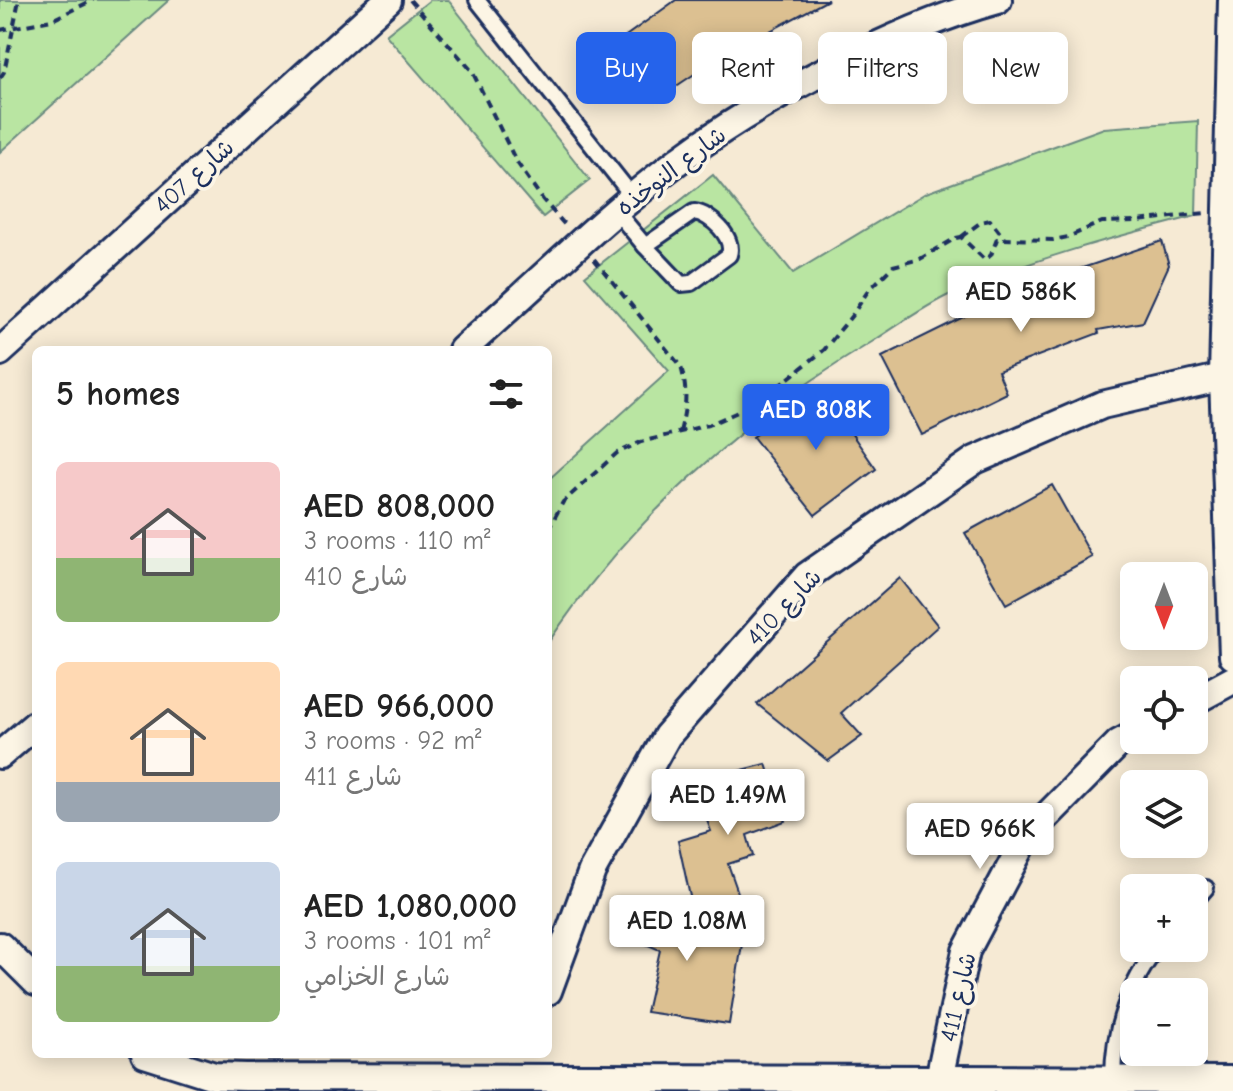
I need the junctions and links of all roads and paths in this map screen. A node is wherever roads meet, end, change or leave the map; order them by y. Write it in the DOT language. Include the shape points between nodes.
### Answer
graph roads {
  1 [pos="19,0"];
  2 [pos="93,0"];
  3 [pos="388,0"];
  4 [pos="410,0"];
  5 [pos="477,0"];
  6 [pos="998,0"];
  7 [pos="1232,0"];
  8 [pos="11,29"];
  9 [pos="0,30"];
  10 [pos="0,78"];
  11 [pos="624,204"];
  12 [pos="1227,210"];
  13 [pos="961,237"];
  14 [pos="1004,238"];
  15 [pos="581,243"];
  16 [pos="645,246"];
  17 [pos="466,346"];
  18 [pos="0,352"];
  19 [pos="1223,377"];
  20 [pos="680,432"];
  21 [pos="552,523"];
  22 [pos="1233,656"];
  23 [pos="1233,680"];
  24 [pos="1208,693"];
  25 [pos="32,727"];
  26 [pos="1120,742"];
  27 [pos="0,755"];
  28 [pos="0,946"];
  29 [pos="32,978"];
  30 [pos="552,980"];
  31 [pos="1120,1015"];
  32 [pos="158,1058"];
  33 [pos="526,1066"];
  34 [pos="939,1079"];
  35 [pos="1113,1079"];
  36 [pos="1233,1080"];
  1 -- 8 [label="path"];
  2 -- 8 [label="path" via="52,20"];
  3 -- 18 [label="street, شارع 407"];
  4 -- 15 [label="path" via="472,71 516,161"];
  5 -- 11 [label="lane"];
  6 -- 11 [label="street, شارع النوخذه" via="813,79 703,144"];
  7 -- 12 [label="street"];
  8 -- 9 [label="path"];
  8 -- 10 [label="path"];
  11 -- 15 [label="street, شارع النوخذه"];
  11 -- 16 [label="lane"];
  12 -- 14 [label="path" via="1102,222 1053,240"];
  12 -- 19 [label="street"];
  13 -- 14 [label="path" via="990,220"];
  13 -- 14 [label="path" via="985,260 997,239"];
  13 -- 20 [label="path" via="920,259 893,266 824,350 756,404"];
  15 -- 17 [label="street, شارع النوخذه"];
  15 -- 20 [label="path" via="681,367 687,387"];
  16 -- 16 [label="lane" via="676,282 686,285 731,249 710,218 699,212"];
  19 -- 22 [label="street"];
  19 -- 30 [label="street, شارع 410" via="1102,405 975,460 807,576 667,736 592,871"];
  20 -- 21 [label="path" via="617,453 563,502"];
  23 -- 24 [label="street"];
  25 -- 27 [label="street"];
  26 -- 34 [label="street, شارع 411" via="1027,836 966,951"];
  28 -- 29 [label="street"];
  31 -- 35 [label="lane"];
  32 -- 33 [label="street" via="214,1076"];
  33 -- 34 [label="street"];
  34 -- 35 [label="street"];
  35 -- 36 [label="street"];
}
